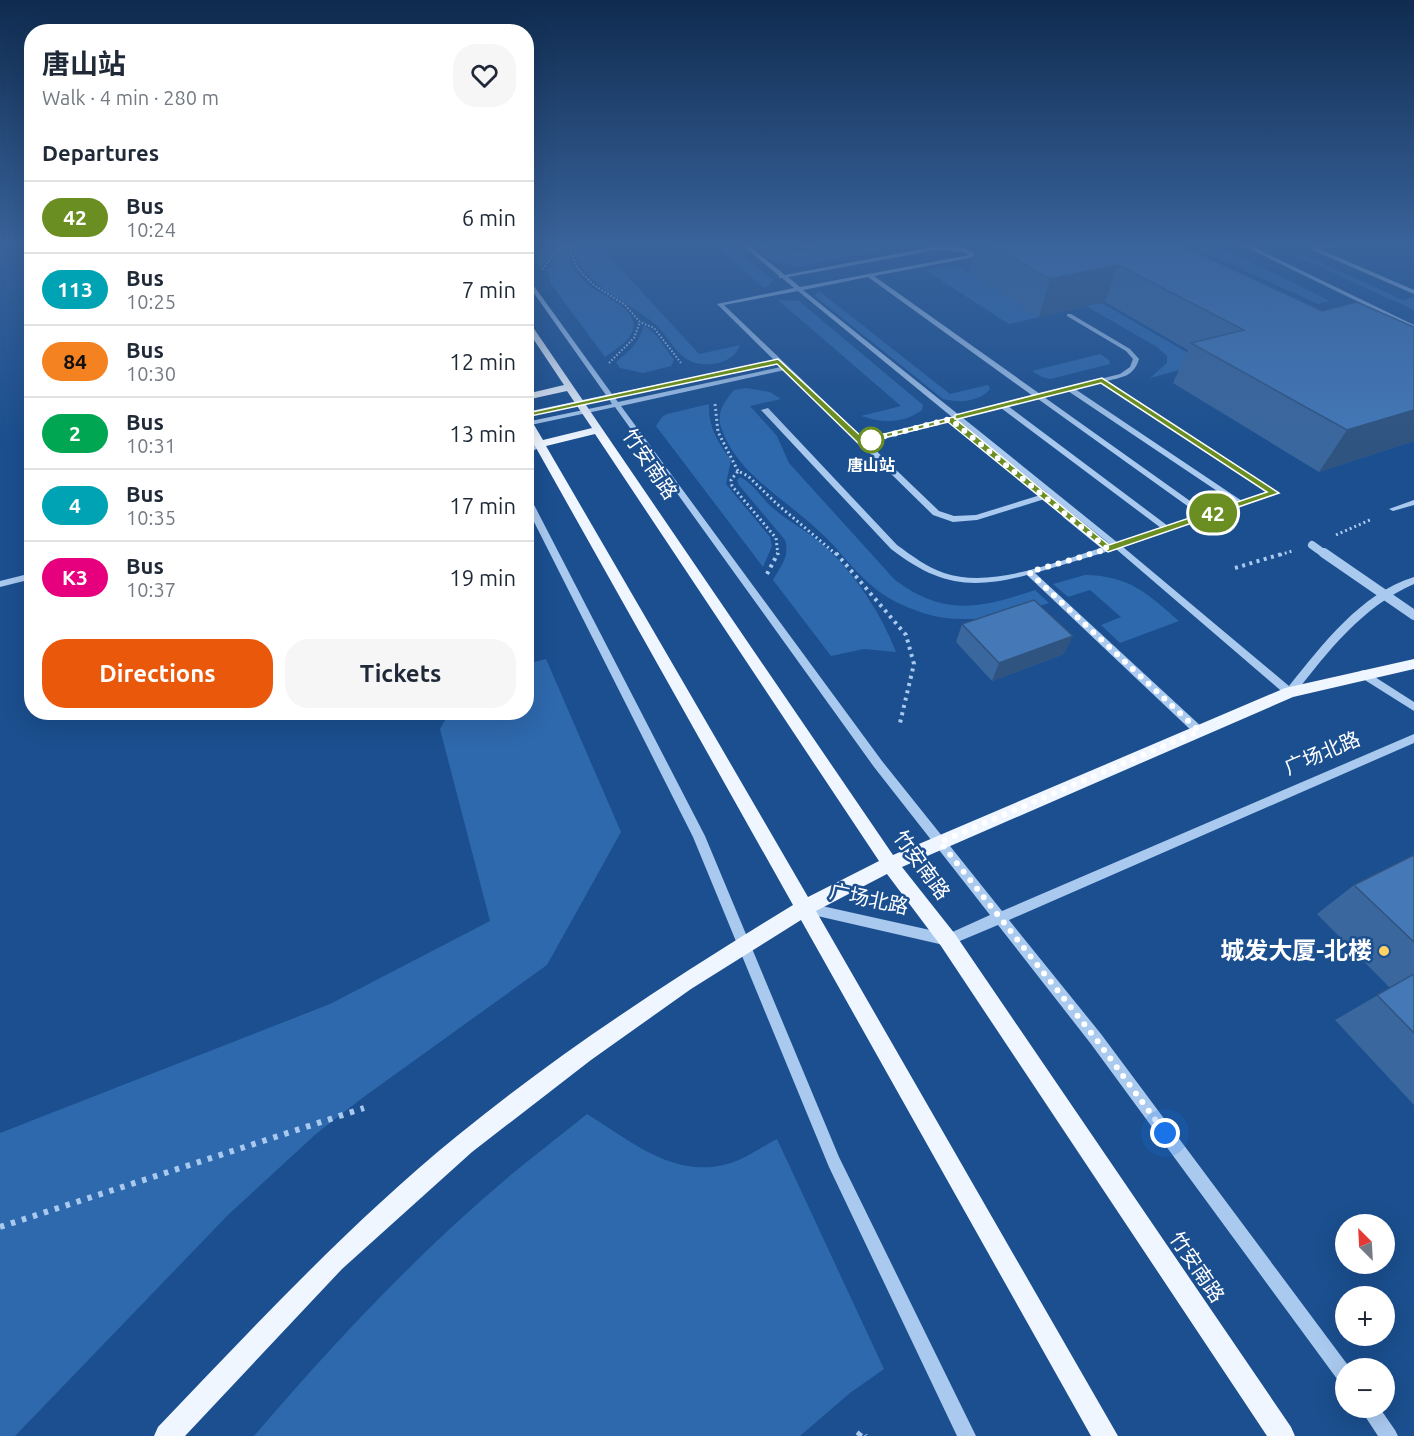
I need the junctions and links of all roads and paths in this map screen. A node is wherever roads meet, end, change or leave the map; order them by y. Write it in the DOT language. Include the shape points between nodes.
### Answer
graph roads {
  1 [pos="555,310"];
  2 [pos="629,310"];
  3 [pos="726,310"];
  4 [pos="822,310"];
  5 [pos="917,310"];
  6 [pos="1370,310"];
  7 [pos="1377,310"];
  8 [pos="1360,312"];
  9 [pos="1069,315"];
  10 [pos="640,322"];
  11 [pos="1414,327"];
  12 [pos="534,332"];
  13 [pos="778,362"];
  14 [pos="606,365"];
  15 [pos="684,368"];
  16 [pos="786,368"];
  17 [pos="1102,381"];
  18 [pos="570,387"];
  19 [pos="1071,389"];
  20 [pos="534,395"];
  21 [pos="716,397"];
  22 [pos="1038,397"];
  23 [pos="614,401"];
  24 [pos="1003,406"];
  25 [pos="583,407"];
  26 [pos="765,410"];
  27 [pos="534,418"];
  28 [pos="954,418"];
  29 [pos="598,430"];
  30 [pos="534,432"];
  31 [pos="862,442"];
  32 [pos="540,444"];
  33 [pos="534,448"];
  34 [pos="738,471"];
  35 [pos="1048,495"];
  36 [pos="1414,502"];
  37 [pos="1241,504"];
  38 [pos="1393,509"];
  39 [pos="534,513"];
  40 [pos="1205,515"];
  41 [pos="1167,529"];
  42 [pos="1312,545"];
  43 [pos="1112,547"];
  44 [pos="1029,572"];
  45 [pos="24,578"];
  46 [pos="763,579"];
  47 [pos="1414,580"];
  48 [pos="0,584"];
  49 [pos="1414,615"];
  50 [pos="1414,664"];
  51 [pos="1364,674"];
  52 [pos="1290,692"];
  53 [pos="1414,707"];
  54 [pos="900,723"];
  55 [pos="1199,731"];
  56 [pos="1414,738"];
  57 [pos="940,842"];
  58 [pos="890,864"];
  59 [pos="804,908"];
  60 [pos="999,918"];
  61 [pos="948,940"];
  62 [pos="744,945"];
  63 [pos="364,1108"];
  64 [pos="0,1227"];
  65 [pos="1335,1362"];
  66 [pos="1376,1418"];
  67 [pos="167,1436"];
  68 [pos="858,1436"];
  69 [pos="865,1436"];
  70 [pos="967,1436"];
  71 [pos="1105,1436"];
  72 [pos="1282,1436"];
  73 [pos="1389,1436"];
  1 -- 23 [label="street"];
  2 -- 10 [label="path"];
  3 -- 13 [label="street"];
  4 -- 28 [label="street"];
  5 -- 22 [label="street"];
  6 -- 8 [label="street"];
  7 -- 11 [label="street"];
  9 -- 17 [label="street" via="1128,350 1136,359 1134,368"];
  10 -- 14 [label="path" via="634,338"];
  10 -- 15 [label="path" via="654,328"];
  12 -- 18 [label="main road, 竹安南路"];
  13 -- 16 [label="street"];
  13 -- 23 [label="street"];
  16 -- 23 [label="street"];
  16 -- 31 [label="street"];
  17 -- 19 [label="street"];
  17 -- 37 [label="street" via="1274,493"];
  18 -- 20 [label="main road"];
  18 -- 25 [label="main road, 竹安南路"];
  19 -- 22 [label="street"];
  19 -- 37 [label="street"];
  21 -- 34 [label="path" via="714,423"];
  22 -- 24 [label="street"];
  22 -- 40 [label="street"];
  23 -- 25 [label="street"];
  23 -- 25 [label="street"];
  23 -- 57 [label="street" via="878,764"];
  24 -- 28 [label="street"];
  24 -- 41 [label="street"];
  25 -- 27 [label="street"];
  25 -- 29 [label="main road, 竹安南路"];
  26 -- 44 [label="street" via="913,564 965,582 1000,581"];
  28 -- 31 [label="street"];
  28 -- 35 [label="street"];
  29 -- 32 [label="main road"];
  29 -- 58 [label="main road, 竹安南路"];
  30 -- 32 [label="main road"];
  31 -- 35 [label="street" via="936,513 953,519 977,517"];
  32 -- 33 [label="street"];
  32 -- 59 [label="main road"];
  34 -- 46 [label="path" via="731,480 732,486 780,547"];
  34 -- 54 [label="path" via="835,552 906,634 914,664"];
  35 -- 43 [label="street"];
  36 -- 38 [label="street"];
  37 -- 40 [label="street"];
  39 -- 62 [label="street" via="699,836"];
  40 -- 41 [label="street"];
  41 -- 43 [label="street"];
  42 -- 49 [label="street, bridge"];
  43 -- 44 [label="street"];
  43 -- 52 [label="street"];
  44 -- 55 [label="street"];
  45 -- 48 [label="street"];
  47 -- 52 [label="street" via="1395,587 1338,632"];
  50 -- 51 [label="main road, 广场北路"];
  51 -- 52 [label="main road, 广场北路"];
  51 -- 53 [label="street"];
  52 -- 55 [label="main road, 广场北路"];
  55 -- 57 [label="main road, 广场北路"];
  56 -- 60 [label="street, 广场北路"];
  57 -- 58 [label="main road, 广场北路"];
  57 -- 60 [label="street"];
  58 -- 59 [label="main road, 广场北路"];
  58 -- 61 [label="main road, 竹安南路"];
  59 -- 61 [label="street, 广场北路"];
  59 -- 62 [label="main road"];
  59 -- 71 [label="main road"];
  60 -- 61 [label="street, 广场北路"];
  60 -- 65 [label="street" via="1096,1039"];
  61 -- 72 [label="main road, 竹安南路"];
  62 -- 67 [label="main road" via="675,988 464,1144 334,1262"];
  62 -- 70 [label="street" via="834,1162"];
  63 -- 64 [label="path"];
  66 -- 73 [label="street"];
  68 -- 69 [label="path" via="862,1431"];
}
